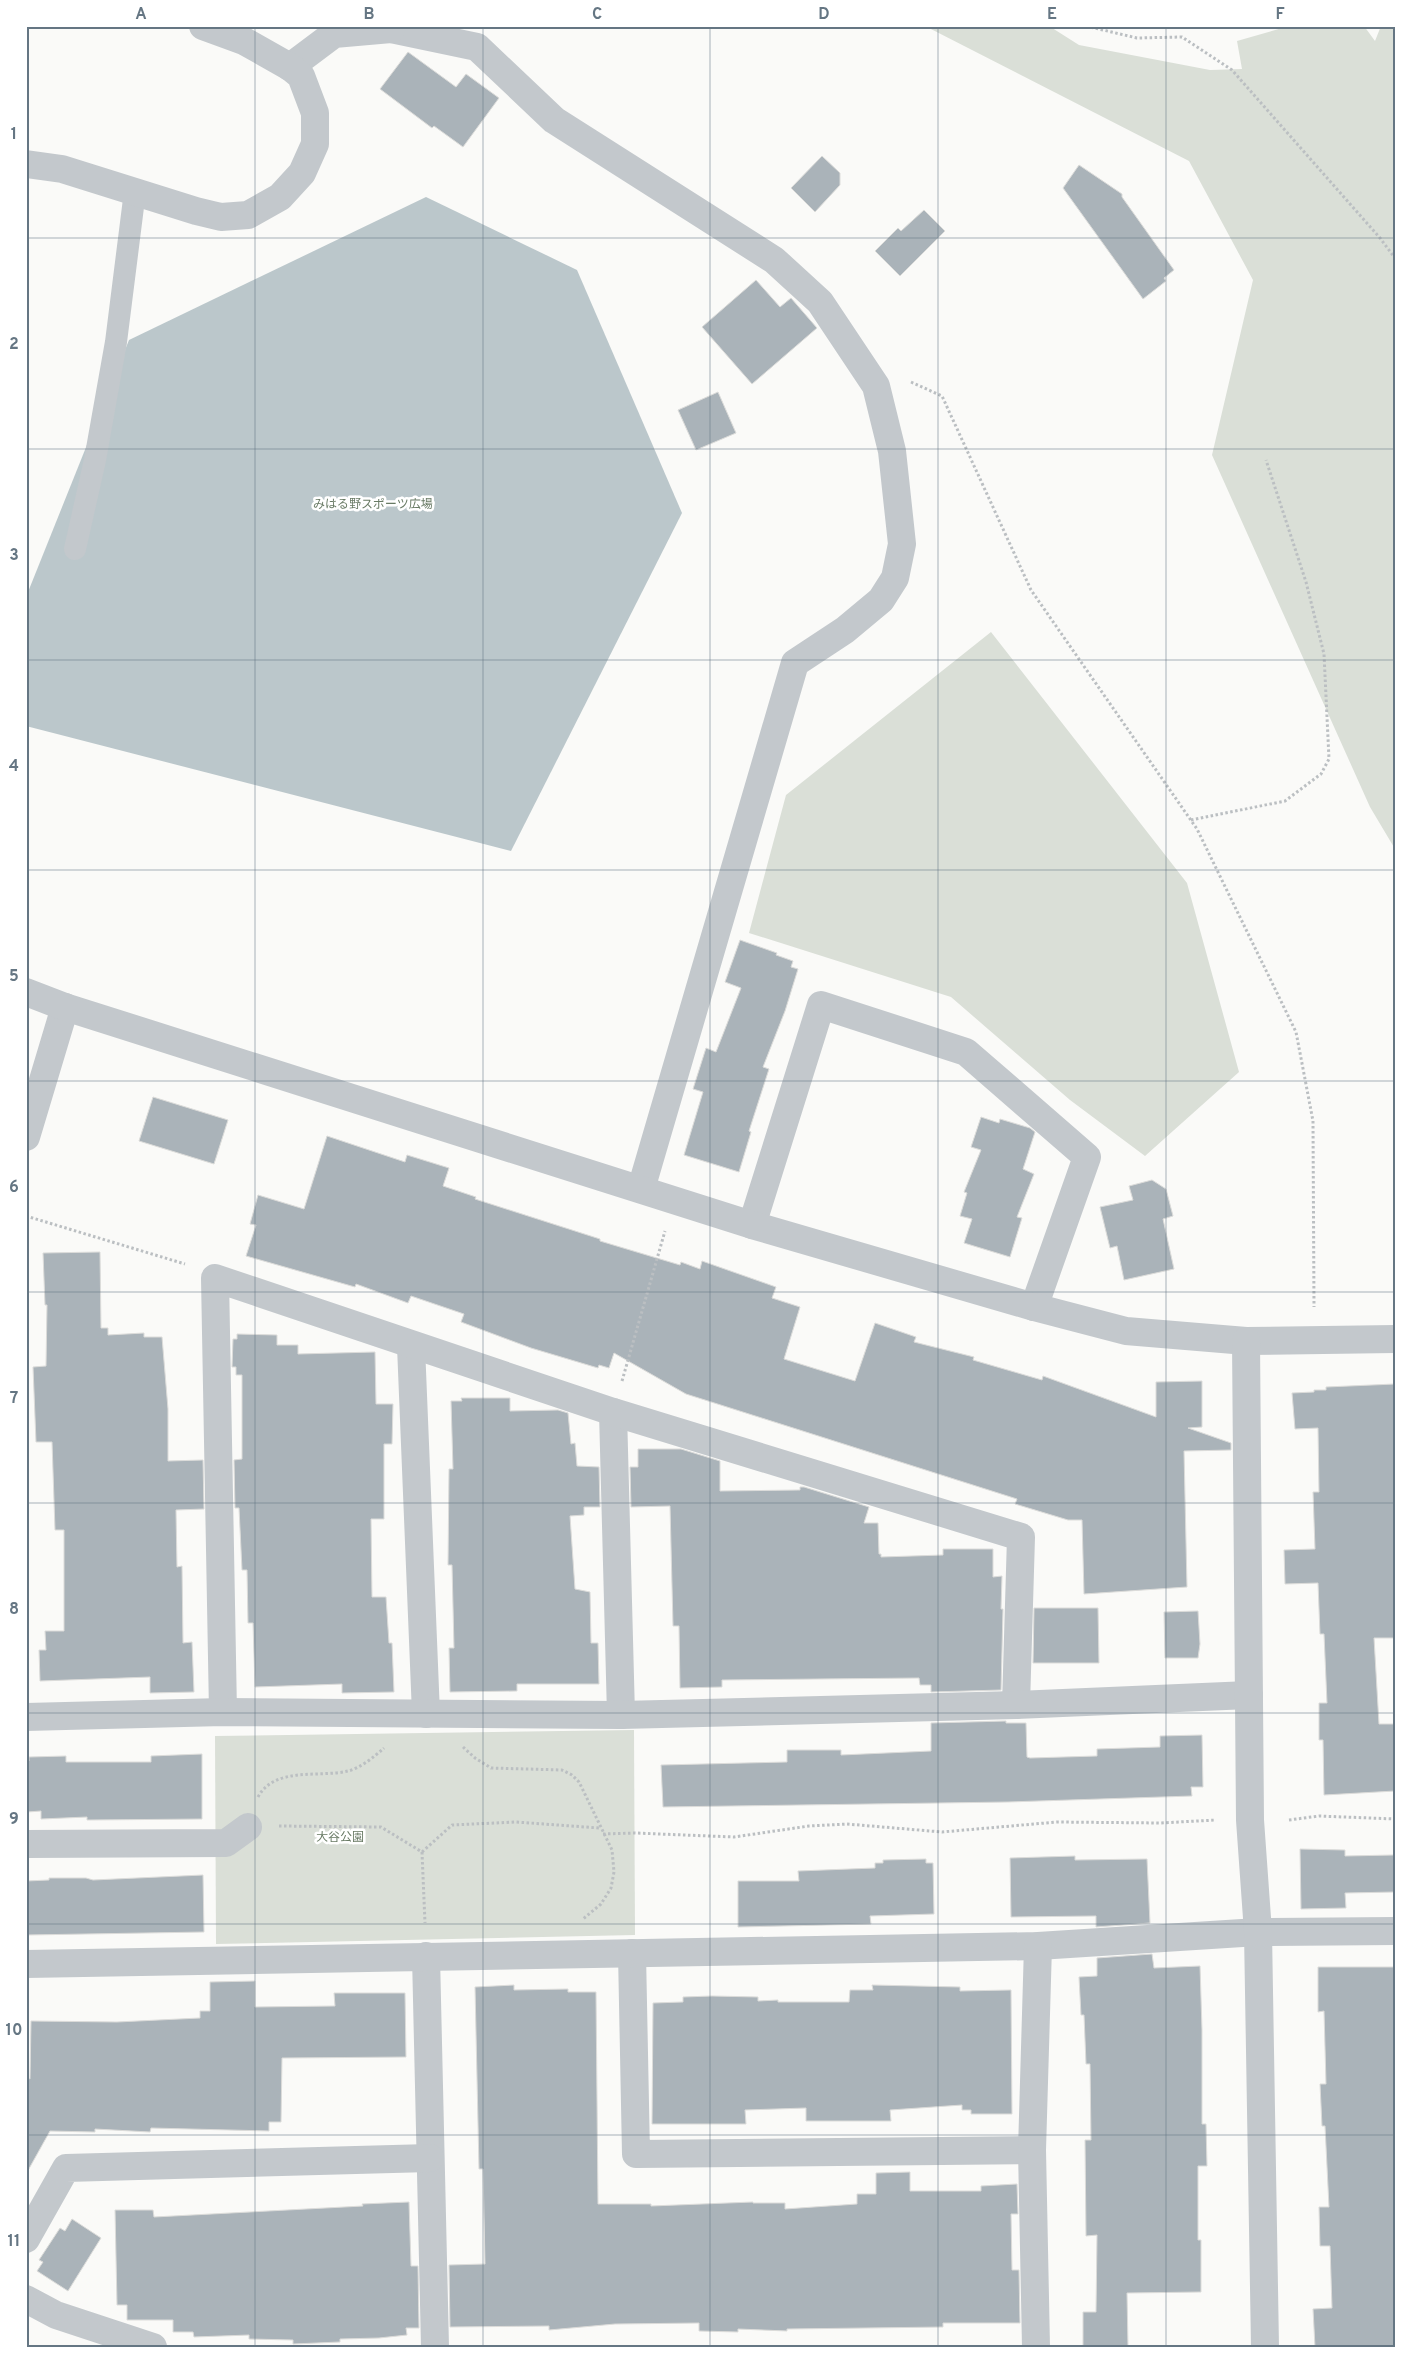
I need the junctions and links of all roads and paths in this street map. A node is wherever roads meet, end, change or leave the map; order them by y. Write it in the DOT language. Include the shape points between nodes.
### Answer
graph roads {
  1 [pos="203,26"];
  2 [pos="1086,26"];
  3 [pos="391,28"];
  4 [pos="290,67"];
  5 [pos="26,164"];
  6 [pos="135,191"];
  7 [pos="1395,258"];
  8 [pos="908,381"];
  9 [pos="1266,460"];
  10 [pos="75,549"];
  11 [pos="1191,820"];
  12 [pos="26,992"];
  13 [pos="65,1006"];
  14 [pos="26,1137"];
  15 [pos="641,1189"];
  16 [pos="674,1199"];
  17 [pos="26,1216"];
  18 [pos="752,1225"];
  19 [pos="215,1278"];
  20 [pos="1034,1307"];
  21 [pos="1314,1309"];
  22 [pos="1395,1339"];
  23 [pos="1246,1341"];
  24 [pos="412,1346"];
  25 [pos="613,1412"];
  26 [pos="1249,1695"];
  27 [pos="1016,1704"];
  28 [pos="223,1712"];
  29 [pos="426,1714"];
  30 [pos="622,1715"];
  31 [pos="26,1717"];
  32 [pos="1395,1819"];
  33 [pos="1216,1820"];
  34 [pos="1289,1820"];
  35 [pos="248,1827"];
  36 [pos="599,1828"];
  37 [pos="603,1834"];
  38 [pos="26,1844"];
  39 [pos="422,1852"];
  40 [pos="579,1921"];
  41 [pos="1395,1931"];
  42 [pos="1258,1932"];
  43 [pos="1038,1946"];
  44 [pos="632,1953"];
  45 [pos="426,1956"];
  46 [pos="26,1964"];
  47 [pos="1032,2150"];
  48 [pos="430,2158"];
  49 [pos="26,2239"];
  50 [pos="26,2300"];
  51 [pos="153,2347"];
  52 [pos="435,2347"];
  53 [pos="1036,2347"];
  54 [pos="1265,2347"];
  1 -- 4 [label="street" via="244,41"];
  2 -- 7 [label="path" via="1137,38 1182,37 1232,70"];
  3 -- 4 [label="street" via="334,34"];
  3 -- 15 [label="street" via="477,47 554,120 774,260 820,302 876,386 892,451 902,544 895,578 881,600 845,630 795,663"];
  4 -- 6 [label="street" via="301,76 315,113 315,144 302,173 280,197 248,215 221,217"];
  5 -- 6 [label="street" via="62,169"];
  6 -- 10 [label="lane" via="116,342"];
  8 -- 11 [label="path" via="942,396 1031,590"];
  9 -- 11 [label="path" via="1306,582 1324,654 1329,759 1321,774 1285,801"];
  11 -- 21 [label="path" via="1245,923 1296,1032 1313,1121"];
  12 -- 13 [label="street"];
  13 -- 14 [label="street"];
  13 -- 15 [label="street"];
  15 -- 16 [label="street"];
  16 -- 18 [label="street"];
  16 -- 25 [label="path"];
  17 -- 19 [label="path" via="202,1269"];
  18 -- 20 [label="street"];
  18 -- 20 [label="street" via="821,1005 966,1052 1086,1157"];
  19 -- 24 [label="street"];
  19 -- 28 [label="street"];
  20 -- 23 [label="street" via="1126,1330"];
  22 -- 23 [label="street"];
  23 -- 26 [label="street"];
  24 -- 25 [label="street"];
  24 -- 29 [label="street"];
  25 -- 27 [label="street" via="1021,1537"];
  25 -- 30 [label="street"];
  26 -- 27 [label="street"];
  26 -- 42 [label="street" via="1250,1820"];
  27 -- 30 [label="street"];
  28 -- 29 [label="street"];
  28 -- 31 [label="street"];
  29 -- 30 [label="street"];
  29 -- 35 [label="path" via="374,1757 349,1771 290,1776 273,1781 250,1811"];
  29 -- 36 [label="path" via="475,1758 491,1768 562,1770 572,1775 588,1798"];
  32 -- 34 [label="path" via="1319,1816"];
  33 -- 37 [label="path" via="1057,1822 942,1832 847,1824 809,1826 734,1838"];
  35 -- 38 [label="street" via="226,1843"];
  35 -- 39 [label="path" via="257,1832 279,1826 381,1827"];
  36 -- 37 [label="path"];
  36 -- 39 [label="path" via="516,1822 452,1825"];
  37 -- 40 [label="path" via="612,1850 614,1872 611,1888 601,1904 586,1919"];
  39 -- 45 [label="path"];
  41 -- 42 [label="street"];
  42 -- 43 [label="street"];
  42 -- 54 [label="street"];
  43 -- 44 [label="street"];
  43 -- 47 [label="street"];
  44 -- 45 [label="street"];
  44 -- 47 [label="street" via="636,2154"];
  45 -- 46 [label="street"];
  45 -- 48 [label="street"];
  47 -- 53 [label="street"];
  48 -- 49 [label="street" via="66,2168"];
  48 -- 52 [label="street"];
  50 -- 51 [label="street" via="56,2315"];
}
